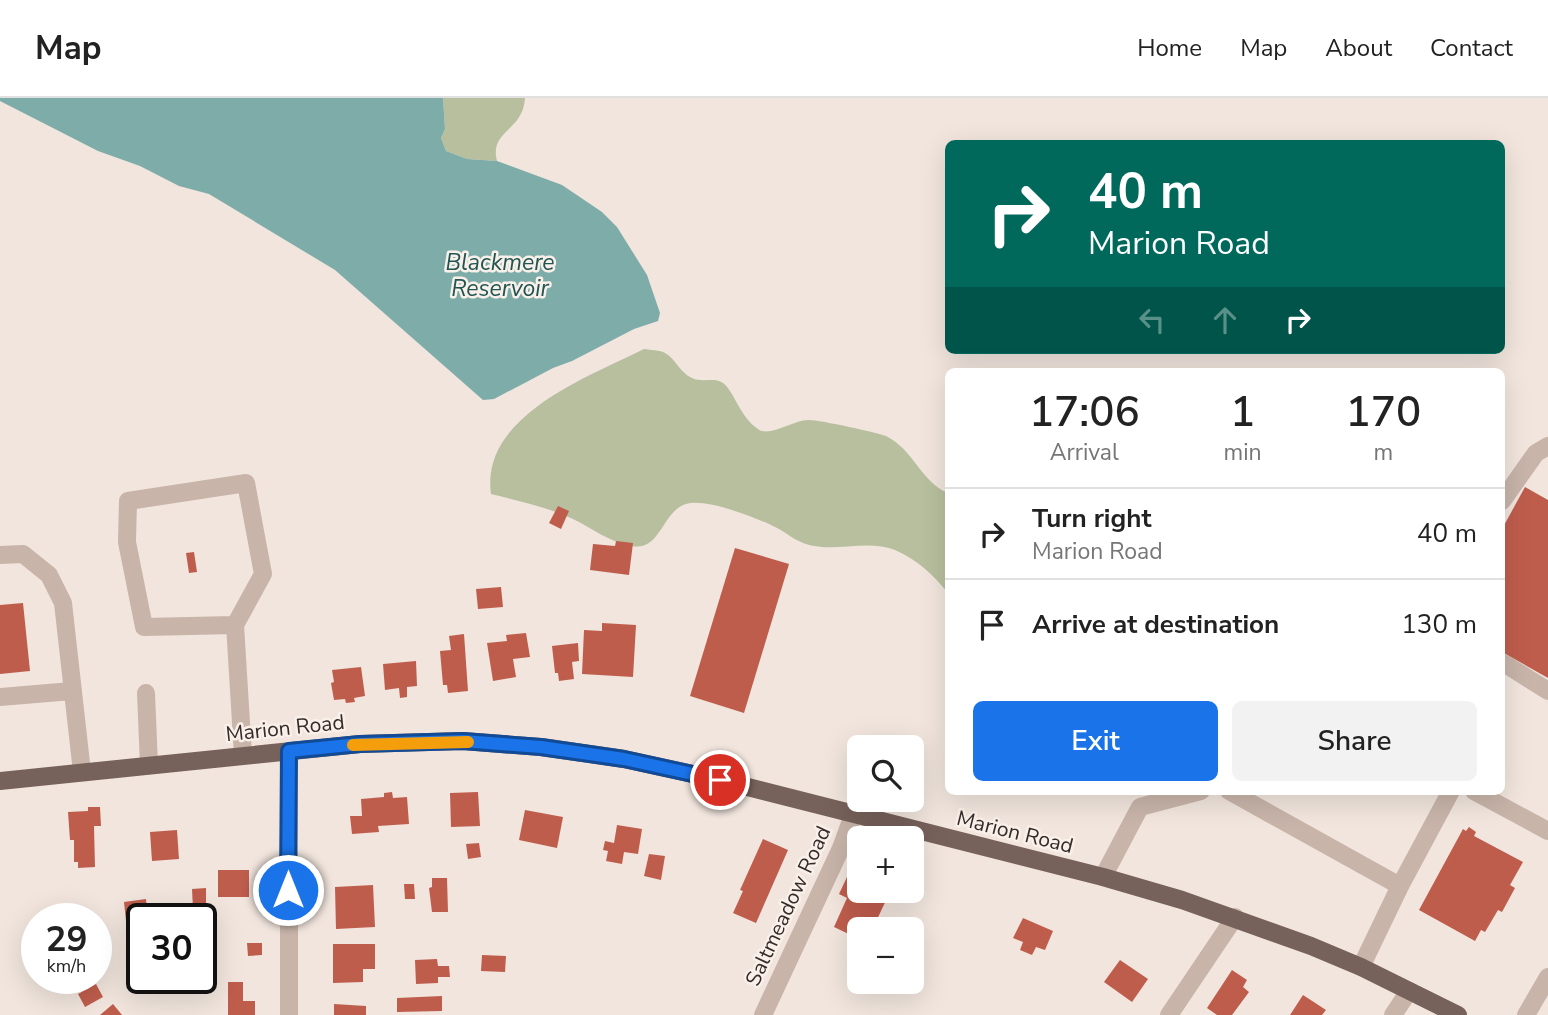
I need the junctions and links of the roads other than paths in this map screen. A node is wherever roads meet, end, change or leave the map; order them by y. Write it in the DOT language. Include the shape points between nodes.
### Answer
graph roads {
  1 [pos="1548,446"];
  2 [pos="1505,497"];
  3 [pos="0,555"];
  4 [pos="235,625"];
  5 [pos="1505,664"];
  6 [pos="72,691"];
  7 [pos="1548,691"];
  8 [pos="146,693"];
  9 [pos="0,696"];
  10 [pos="289,751"];
  11 [pos="243,755"];
  12 [pos="149,765"];
  13 [pos="82,772"];
  14 [pos="0,781"];
  15 [pos="1186,795"];
  16 [pos="1236,795"];
  17 [pos="1449,795"];
  18 [pos="1481,795"];
  19 [pos="853,816"];
  20 [pos="1548,831"];
  21 [pos="1103,877"];
  22 [pos="1400,886"];
  23 [pos="1235,917"];
  24 [pos="1362,967"];
  25 [pos="1548,977"];
  26 [pos="1409,991"];
  27 [pos="289,1015"];
  28 [pos="763,1015"];
  29 [pos="1169,1015"];
  30 [pos="1393,1015"];
  31 [pos="1458,1015"];
  32 [pos="1526,1015"];
  1 -- 2 [label="street" via="1535,453"];
  3 -- 6 [label="street" via="23,554 49,575 63,603"];
  4 -- 4 [label="street" via="144,628 127,542 128,501 246,483 263,573"];
  4 -- 11 [label="street"];
  5 -- 7 [label="street"];
  6 -- 9 [label="street"];
  6 -- 13 [label="street"];
  8 -- 12 [label="street"];
  10 -- 11 [label="main road, Marion Road"];
  10 -- 19 [label="main road, Marion Road" via="463,741 541,747 636,761"];
  10 -- 27 [label="street"];
  11 -- 12 [label="main road, Marion Road"];
  12 -- 13 [label="main road, Marion Road"];
  13 -- 14 [label="main road, Marion Road"];
  15 -- 21 [label="street" via="1140,807"];
  16 -- 22 [label="street"];
  17 -- 22 [label="street"];
  18 -- 20 [label="street"];
  19 -- 21 [label="main road, Marion Road"];
  19 -- 28 [label="street, Saltmeadow Road"];
  21 -- 23 [label="main road, Marion Road"];
  22 -- 24 [label="street"];
  23 -- 24 [label="main road, Marion Road"];
  23 -- 29 [label="street"];
  24 -- 26 [label="main road, Marion Road"];
  25 -- 32 [label="street"];
  26 -- 30 [label="street"];
  26 -- 31 [label="main road, Marion Road"];
}
